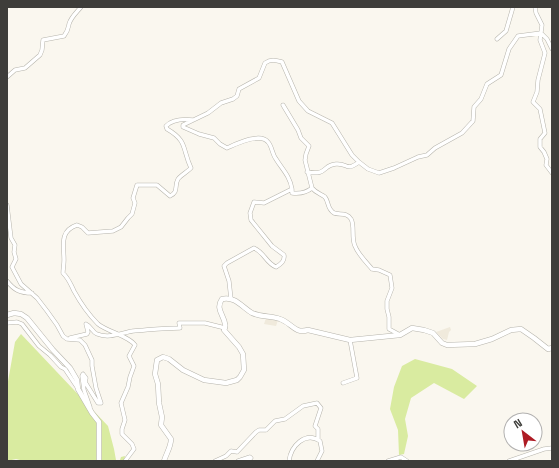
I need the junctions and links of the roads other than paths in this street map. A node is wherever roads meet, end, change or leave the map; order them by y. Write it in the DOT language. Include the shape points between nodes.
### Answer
graph roads {
  1 [pos="81,7"];
  2 [pos="513,7"];
  3 [pos="535,7"];
  4 [pos="541,33"];
  5 [pos="498,39"];
  6 [pos="552,50"];
  7 [pos="7,77"];
  8 [pos="283,105"];
  9 [pos="194,120"];
  10 [pos="359,162"];
  11 [pos="308,172"];
  12 [pos="552,173"];
  13 [pos="312,188"];
  14 [pos="292,189"];
  15 [pos="7,205"];
  16 [pos="7,281"];
  17 [pos="32,293"];
  18 [pos="231,299"];
  19 [pos="7,315"];
  20 [pos="7,323"];
  21 [pos="225,328"];
  22 [pos="400,335"];
  23 [pos="119,336"];
  24 [pos="68,339"];
  25 [pos="350,340"];
  26 [pos="552,348"];
  27 [pos="343,383"];
  28 [pos="78,389"];
  29 [pos="92,413"];
  30 [pos="318,440"];
  31 [pos="552,448"];
  32 [pos="99,461"];
  33 [pos="125,461"];
  34 [pos="164,461"];
  35 [pos="215,461"];
  36 [pos="238,461"];
  37 [pos="248,461"];
  38 [pos="289,461"];
  39 [pos="317,461"];
  40 [pos="388,461"];
  41 [pos="407,461"];
  42 [pos="509,461"];
  1 -- 7 [label="street" via="69,23 69,29 64,36 44,40 40,55 25,68 15,70"];
  2 -- 5 [label="street" via="506,31"];
  3 -- 4 [label="street" via="542,25"];
  4 -- 6 [label="street"];
  4 -- 10 [label="street" via="518,36 509,49 501,75 488,84 474,107 473,121 462,133 435,148 427,156 418,157 379,173"];
  4 -- 12 [label="street" via="540,40 545,53 533,102 540,109 544,123 545,133 540,139 540,147 547,159 546,165"];
  8 -- 11 [label="street" via="301,138 309,146 305,160"];
  9 -- 10 [label="street" via="221,103 233,99 239,89 258,78 265,63 272,59 276,60 282,62 299,101 308,111 332,123"];
  9 -- 14 [label="street" via="183,125 184,127 214,138 227,148 256,137 264,138 289,176"];
  9 -- 23 [label="street" via="179,120 166,126 167,130 179,137 184,144 191,168 178,178 174,194 170,196 156,185 137,185 132,214 117,230 88,233 76,225 71,227 62,241 62,273 69,279 74,291 98,324"];
  10 -- 11 [label="street" via="352,168 336,164 329,166 322,173"];
  11 -- 13 [label="street"];
  13 -- 14 [label="street" via="308,192 298,194 292,193"];
  13 -- 22 [label="street" via="326,198 330,209 335,213 352,219 355,247 372,269 390,275 392,288 386,309 388,324 389,329"];
  14 -- 18 [label="street" via="264,203 254,202 250,213 251,220 284,258 276,267 254,248 227,263 224,266"];
  15 -- 17 [label="street" via="11,238 15,245 16,258 12,267 21,284"];
  16 -- 17 [label="street" via="17,291"];
  17 -- 24 [label="street" via="54,320 63,336"];
  18 -- 21 [label="main road" via="222,299 220,303"];
  18 -- 25 [label="main road" via="254,313 280,318 296,330 308,330"];
  19 -- 28 [label="main road" via="21,314 27,318 70,368"];
  20 -- 28 [label="street" via="22,324 39,346 65,369"];
  21 -- 23 [label="street" via="204,323 180,323 180,328 132,332"];
  21 -- 34 [label="main road" via="243,354 244,370 237,380 226,383 204,380 183,370 169,359 164,357 157,360 155,374 161,425 171,439"];
  22 -- 25 [label="main road"];
  22 -- 26 [label="main road" via="412,328 433,333 447,345 475,344 511,330 521,330 548,349"];
  23 -- 24 [label="street" via="102,336 86,324 87,334"];
  23 -- 33 [label="street" via="135,345 129,356 134,366 121,403 125,420 122,434 134,449"];
  24 -- 29 [label="street" via="83,342 92,360 100,404 85,382 84,374 82,376"];
  25 -- 27 [label="street" via="357,378"];
  28 -- 29 [label="main road"];
  29 -- 32 [label="main road" via="99,422"];
  30 -- 35 [label="street" via="318,429 315,426 321,408 317,403 308,404 284,419 274,421 266,430 256,432 237,452 231,451"];
  30 -- 38 [label="street" via="308,439 295,445"];
  30 -- 39 [label="street" via="322,451"];
  31 -- 42 [label="street"];
  36 -- 37 [label="street" via="250,457"];
  40 -- 41 [label="street" via="401,457"];
}
